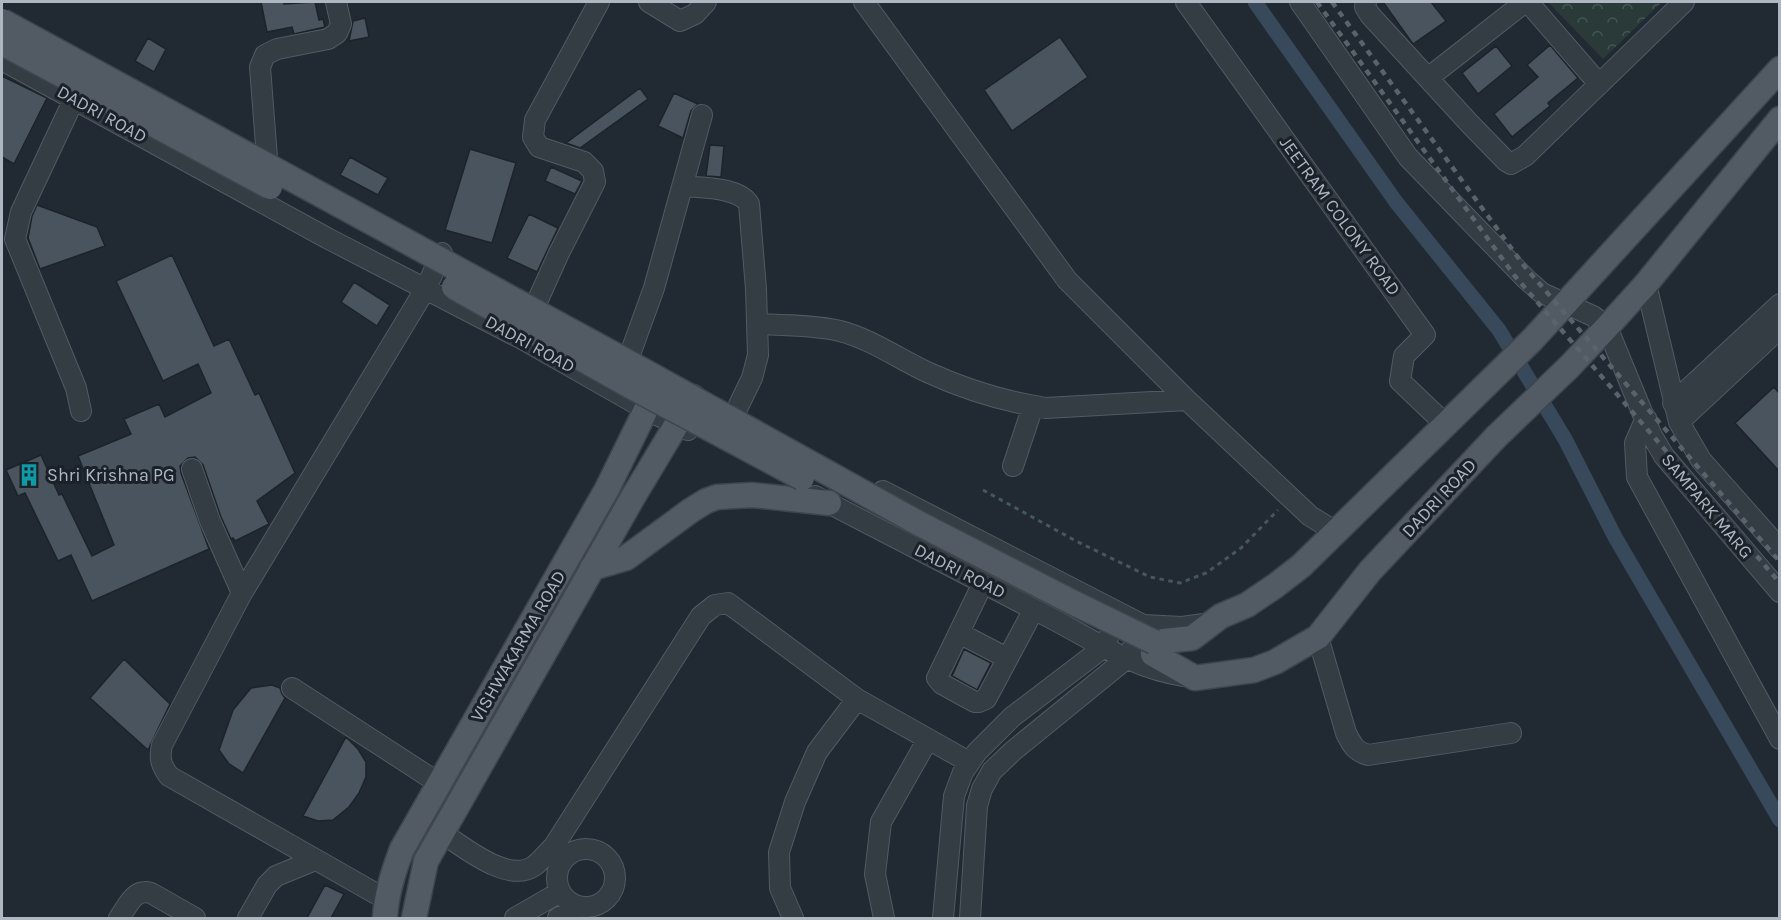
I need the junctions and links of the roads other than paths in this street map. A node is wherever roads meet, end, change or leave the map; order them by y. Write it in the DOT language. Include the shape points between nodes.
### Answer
graph roads {
  1 [pos="336,2"];
  2 [pos="599,2"];
  3 [pos="649,2"];
  4 [pos="706,2"];
  5 [pos="864,2"];
  6 [pos="1186,2"];
  7 [pos="1300,2"];
  8 [pos="1366,2"];
  9 [pos="1526,2"];
  10 [pos="1684,2"];
  11 [pos="2,8"];
  12 [pos="2,21"];
  13 [pos="2,43"];
  14 [pos="2,60"];
  15 [pos="1779,69"];
  16 [pos="1428,78"];
  17 [pos="1599,84"];
  18 [pos="74,99"];
  19 [pos="702,115"];
  20 [pos="1779,119"];
  21 [pos="267,158"];
  22 [pos="683,186"];
  23 [pos="442,253"];
  24 [pos="1646,284"];
  25 [pos="426,288"];
  26 [pos="536,304"];
  27 [pos="1779,304"];
  28 [pos="1564,305"];
  29 [pos="757,324"];
  30 [pos="1607,327"];
  31 [pos="1779,327"];
  32 [pos="629,357"];
  33 [pos="662,376"];
  34 [pos="694,395"];
  35 [pos="1186,400"];
  36 [pos="1673,403"];
  37 [pos="1033,406"];
  38 [pos="647,410"];
  39 [pos="81,411"];
  40 [pos="734,415"];
  41 [pos="1646,418"];
  42 [pos="1679,422"];
  43 [pos="1445,424"];
  44 [pos="677,425"];
  45 [pos="1013,466"];
  46 [pos="192,469"];
  47 [pos="828,503"];
  48 [pos="1336,532"];
  49 [pos="1779,549"];
  50 [pos="592,568"];
  51 [pos="983,583"];
  52 [pos="1779,592"];
  53 [pos="242,593"];
  54 [pos="1034,609"];
  55 [pos="1120,613"];
  56 [pos="959,633"];
  57 [pos="1318,637"];
  58 [pos="1150,640"];
  59 [pos="1104,647"];
  60 [pos="1007,658"];
  61 [pos="1126,659"];
  62 [pos="1195,678"];
  63 [pos="292,688"];
  64 [pos="857,699"];
  65 [pos="1511,733"];
  66 [pos="928,739"];
  67 [pos="1779,739"];
  68 [pos="969,762"];
  69 [pos="440,784"];
  70 [pos="442,833"];
  71 [pos="315,860"];
  72 [pos="560,892"];
  73 [pos="578,907"];
  74 [pos="386,909"];
  75 [pos="599,912"];
  76 [pos="119,918"];
  77 [pos="195,918"];
  78 [pos="248,918"];
  79 [pos="414,918"];
  80 [pos="515,918"];
  81 [pos="558,918"];
  82 [pos="793,918"];
  83 [pos="884,918"];
  84 [pos="943,918"];
  85 [pos="970,918"];
  1 -- 21 [label="street" via="341,24 337,33 327,39 277,49 265,56 260,67"];
  2 -- 26 [label="street" via="535,120 533,137 539,147 584,162 593,171 595,182"];
  3 -- 4 [label="street" via="680,21 695,14"];
  5 -- 35 [label="street" via="1067,280"];
  6 -- 43 [label="street, JEETRAM COLONY ROAD" via="1425,335 1404,356 1400,381"];
  7 -- 28 [label="street" via="1408,157 1526,279"];
  8 -- 16 [label="street" via="1370,15"];
  9 -- 16 [label="street"];
  9 -- 17 [label="street"];
  10 -- 17 [label="street"];
  11 -- 21 [label="street, DADRI ROAD"];
  12 -- 58 [label="main road, bridge" via="920,524"];
  13 -- 58 [label="main road, bridge" via="800,477 1068,616"];
  14 -- 18 [label="street, DADRI ROAD"];
  15 -- 28 [label="main road"];
  16 -- 17 [label="street" via="1511,164 1525,156"];
  18 -- 25 [label="street, DADRI ROAD"];
  18 -- 39 [label="street" via="21,212 15,239 76,388"];
  19 -- 22 [label="street"];
  20 -- 24 [label="main road, DADRI ROAD"];
  21 -- 23 [label="street, DADRI ROAD"];
  22 -- 29 [label="street" via="735,192 749,204"];
  22 -- 32 [label="street" via="654,288"];
  23 -- 25 [label="street"];
  23 -- 26 [label="street, DADRI ROAD"];
  24 -- 30 [label="main road, DADRI ROAD"];
  24 -- 36 [label="street, SAMPARK MARG"];
  25 -- 38 [label="street, DADRI ROAD"];
  25 -- 53 [label="street"];
  26 -- 32 [label="street, DADRI ROAD"];
  27 -- 36 [label="street"];
  28 -- 30 [label="street" via="1593,316"];
  28 -- 43 [label="main road"];
  29 -- 37 [label="street" via="840,331 928,373"];
  29 -- 40 [label="street" via="758,355"];
  30 -- 41 [label="street, SAMPARK MARG"];
  30 -- 57 [label="main road, DADRI ROAD" via="1370,571"];
  31 -- 42 [label="street"];
  32 -- 33 [label="street, DADRI ROAD"];
  33 -- 34 [label="street, DADRI ROAD"];
  33 -- 38 [label="main road, VISHWAKARMA ROAD"];
  34 -- 40 [label="street, DADRI ROAD"];
  34 -- 44 [label="main road, VISHWAKARMA ROAD"];
  35 -- 37 [label="street"];
  35 -- 48 [label="street" via="1310,516"];
  36 -- 42 [label="street, SAMPARK MARG"];
  37 -- 45 [label="street"];
  38 -- 44 [label="street, DADRI ROAD"];
  38 -- 69 [label="main road, VISHWAKARMA ROAD" via="607,489"];
  40 -- 55 [label="street, DADRI ROAD"];
  41 -- 52 [label="street, SAMPARK MARG" via="1664,456"];
  41 -- 67 [label="street" via="1635,442 1637,477"];
  42 -- 49 [label="street, SAMPARK MARG" via="1701,460"];
  43 -- 48 [label="main road"];
  44 -- 47 [label="street, DADRI ROAD"];
  44 -- 50 [label="main road, VISHWAKARMA ROAD"];
  46 -- 53 [label="street"];
  47 -- 50 [label="main road" via="752,495 717,497 690,511 626,558"];
  47 -- 51 [label="street, DADRI ROAD"];
  48 -- 58 [label="main road" via="1275,586 1247,605 1221,616 1192,638"];
  50 -- 70 [label="main road, VISHWAKARMA ROAD"];
  51 -- 54 [label="street, DADRI ROAD"];
  51 -- 56 [label="street"];
  53 -- 71 [label="street" via="162,745 161,766 169,776"];
  54 -- 59 [label="street, DADRI ROAD"];
  54 -- 60 [label="street"];
  55 -- 58 [label="street, DADRI ROAD"];
  55 -- 59 [label="street"];
  56 -- 60 [label="street"];
  56 -- 60 [label="street" via="937,678 975,702 986,699"];
  57 -- 62 [label="main road, DADRI ROAD" via="1254,670"];
  57 -- 65 [label="street" via="1346,733 1358,753 1368,755"];
  58 -- 61 [label="street"];
  58 -- 62 [label="main road"];
  59 -- 61 [label="street, DADRI ROAD"];
  59 -- 68 [label="street" via="1012,717"];
  61 -- 62 [label="street, DADRI ROAD" via="1164,673"];
  61 -- 85 [label="street" via="992,771 977,806"];
  63 -- 69 [label="street"];
  64 -- 66 [label="street"];
  64 -- 70 [label="street" via="728,603 715,605 701,616 554,846 533,867 514,872 493,866"];
  64 -- 82 [label="street" via="817,752 795,801 779,852 780,888"];
  66 -- 68 [label="street"];
  66 -- 83 [label="street" via="882,822 875,874"];
  68 -- 84 [label="street" via="954,796"];
  69 -- 74 [label="main road, VISHWAKARMA ROAD" via="402,849"];
  70 -- 79 [label="main road, VISHWAKARMA ROAD" via="426,861"];
  71 -- 74 [label="street"];
  71 -- 78 [label="street" via="276,876"];
  72 -- 73 [label="street"];
  72 -- 75 [label="street" via="557,872 568,856 576,851 595,850 611,862 615,872 612,891"];
  72 -- 80 [label="street"];
  73 -- 75 [label="street"];
  73 -- 81 [label="street"];
  76 -- 77 [label="street" via="138,892 144,891"];
}
